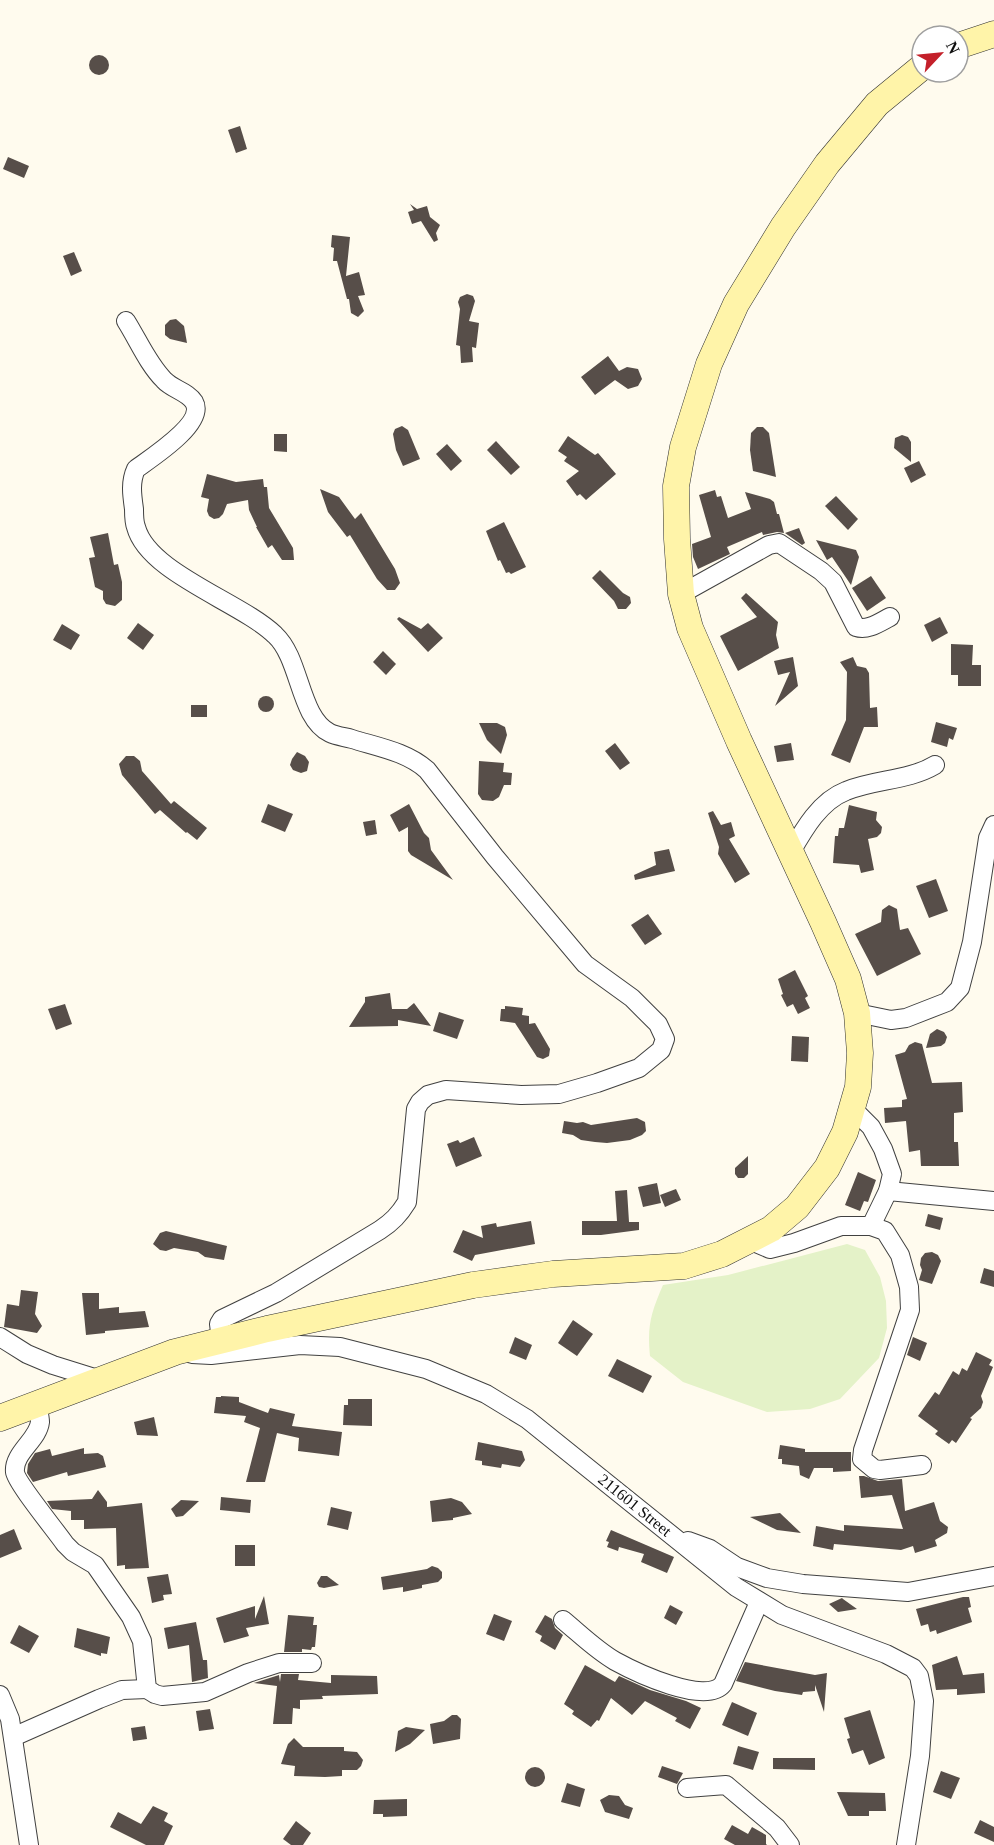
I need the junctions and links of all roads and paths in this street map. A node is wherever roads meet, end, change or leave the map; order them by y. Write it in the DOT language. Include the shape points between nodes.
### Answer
graph roads {
  1 [pos="994,34"];
  2 [pos="970,42"];
  3 [pos="910,77"];
  4 [pos="126,321"];
  5 [pos="681,594"];
  6 [pos="890,617"];
  7 [pos="935,765"];
  8 [pos="994,825"];
  9 [pos="791,852"];
  10 [pos="857,1013"];
  11 [pos="852,1108"];
  12 [pos="888,1191"];
  13 [pos="994,1201"];
  14 [pos="871,1226"];
  15 [pos="749,1240"];
  16 [pos="0,1337"];
  17 [pos="221,1340"];
  18 [pos="175,1352"];
  19 [pos="101,1380"];
  20 [pos="37,1404"];
  21 [pos="0,1418"];
  22 [pos="922,1465"];
  23 [pos="677,1538"];
  24 [pos="994,1576"];
  25 [pos="759,1602"];
  26 [pos="563,1620"];
  27 [pos="312,1663"];
  28 [pos="147,1689"];
  29 [pos="0,1695"];
  30 [pos="13,1737"];
  31 [pos="687,1788"];
  32 [pos="29,1845"];
  33 [pos="790,1845"];
  34 [pos="906,1845"];
  1 -- 2 [label="street"];
  3 -- 5 [label="street" via="877,104 827,164 736,304 709,364 683,447 676,486"];
  4 -- 17 [label="street" via="159,375 196,407 190,425 136,469 132,479 136,529 144,543 175,572 255,618 277,636 290,654 310,710 328,733 393,751 427,770 585,964 632,998 657,1024 665,1039 661,1050 639,1068 559,1094 446,1090 428,1095 416,1109 407,1202 400,1214 276,1293 222,1319"];
  5 -- 6 [label="street" via="779,543 833,582 856,627 869,627"];
  5 -- 9 [label="street" via="690,628"];
  7 -- 9 [label="street" via="915,774 845,791 807,823"];
  8 -- 10 [label="street" via="988,838 972,942 960,988 948,1002 906,1018 891,1020"];
  9 -- 10 [label="street" via="848,979"];
  10 -- 11 [label="street" via="861,1053"];
  11 -- 12 [label="street" via="871,1127 883,1149 892,1174"];
  11 -- 15 [label="street" via="827,1168 797,1207 771,1229"];
  12 -- 13 [label="street"];
  12 -- 14 [label="street"];
  14 -- 15 [label="street" via="841,1226 770,1249"];
  14 -- 22 [label="street" via="885,1232 900,1255 909,1287 910,1310 862,1459 880,1470"];
  15 -- 17 [label="street" via="684,1266 553,1274 473,1285"];
  16 -- 19 [label="street" via="27,1354"];
  17 -- 18 [label="street"];
  18 -- 19 [label="street"];
  18 -- 23 [label="street, 211601 Street" via="211,1356 300,1345 340,1347 426,1370 486,1394 527,1419"];
  19 -- 20 [label="street"];
  20 -- 21 [label="street"];
  20 -- 28 [label="street" via="38,1429 15,1472 65,1544 95,1565 121,1600 142,1641"];
  23 -- 24 [label="street" via="700,1544 737,1567 767,1578 803,1584 908,1592"];
  23 -- 25 [label="street, 211601 Street"];
  25 -- 26 [label="street" via="723,1684 709,1692 689,1690 638,1673 600,1651"];
  25 -- 34 [label="street, 211601 Street" via="782,1615 886,1654 913,1668 919,1676 924,1701 920,1756"];
  27 -- 28 [label="street" via="279,1663 205,1692 162,1696"];
  28 -- 30 [label="street" via="122,1690 99,1698"];
  29 -- 30 [label="street"];
  30 -- 32 [label="street"];
  31 -- 33 [label="street" via="726,1785 777,1828"];
}
